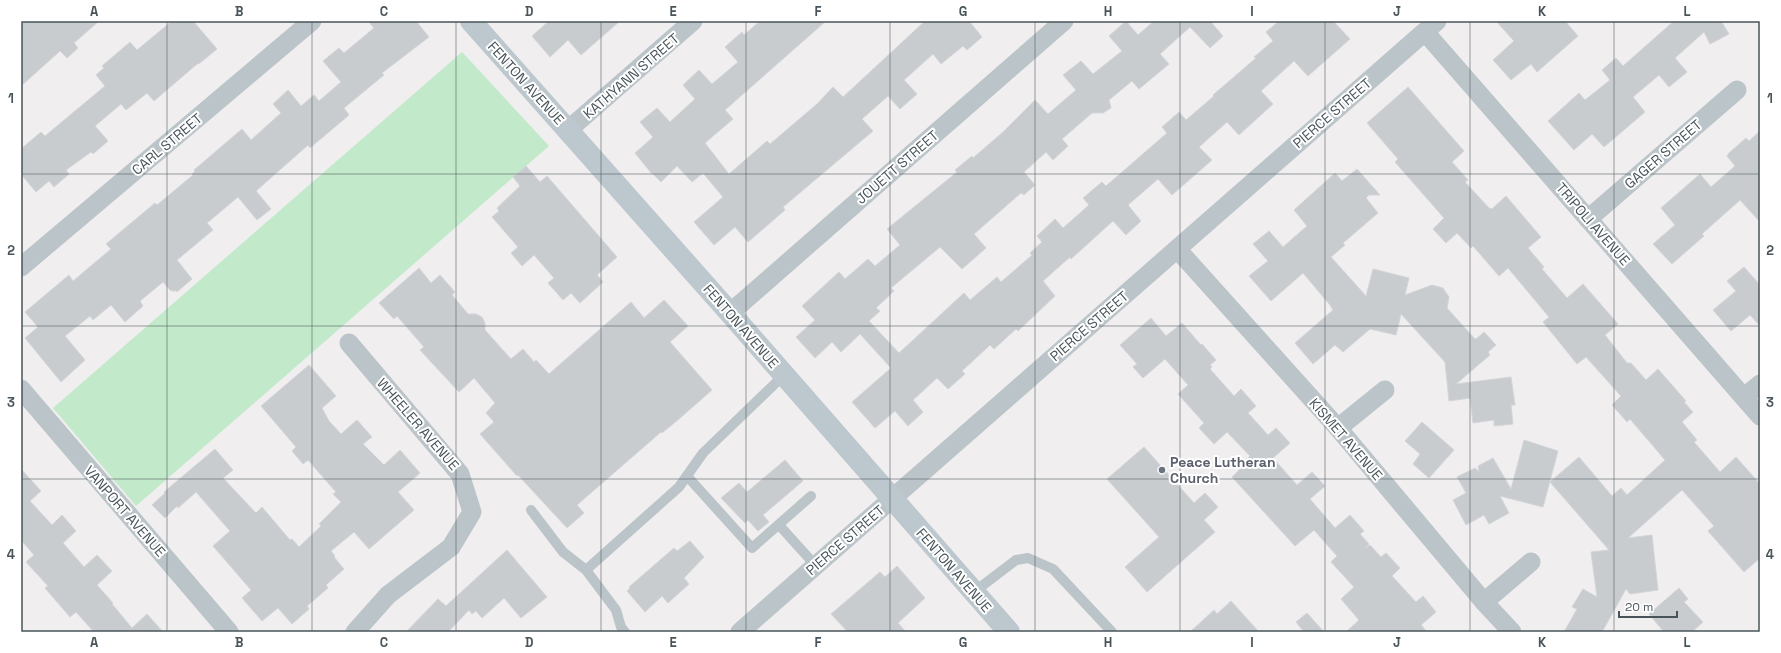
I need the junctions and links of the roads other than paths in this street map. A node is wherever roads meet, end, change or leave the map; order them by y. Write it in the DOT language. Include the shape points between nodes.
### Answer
graph roads {
  1 [pos="312,21"];
  2 [pos="471,21"];
  3 [pos="693,21"];
  4 [pos="1064,21"];
  5 [pos="1431,26"];
  6 [pos="1737,90"];
  7 [pos="568,130"];
  8 [pos="1588,219"];
  9 [pos="1177,249"];
  10 [pos="21,267"];
  11 [pos="730,313"];
  12 [pos="349,343"];
  13 [pos="784,375"];
  14 [pos="1760,384"];
  15 [pos="21,389"];
  16 [pos="1385,390"];
  17 [pos="1744,397"];
  18 [pos="1760,416"];
  19 [pos="1338,428"];
  20 [pos="686,476"];
  21 [pos="811,496"];
  22 [pos="892,499"];
  23 [pos="531,510"];
  24 [pos="779,525"];
  25 [pos="1531,562"];
  26 [pos="816,566"];
  27 [pos="586,570"];
  28 [pos="974,592"];
  29 [pos="1484,602"];
  30 [pos="229,632"];
  31 [pos="355,632"];
  32 [pos="625,632"];
  33 [pos="740,632"];
  34 [pos="1009,632"];
  35 [pos="1112,632"];
  36 [pos="1512,632"];
  1 -- 10 [label="street, CARL STREET"];
  2 -- 7 [label="street, FENTON AVENUE"];
  3 -- 7 [label="street, KATHYANN STREET"];
  4 -- 11 [label="street, JOUETT STREET"];
  5 -- 8 [label="street, TRIPOLI AVENUE"];
  5 -- 9 [label="street, PIERCE STREET"];
  6 -- 8 [label="street, GAGER STREET"];
  7 -- 11 [label="street, FENTON AVENUE"];
  8 -- 17 [label="street, TRIPOLI AVENUE"];
  9 -- 19 [label="street, KISMET AVENUE"];
  9 -- 22 [label="street, PIERCE STREET"];
  11 -- 13 [label="street, FENTON AVENUE"];
  12 -- 31 [label="street, WHEELER AVENUE" via="460,474 472,512 451,547 388,595"];
  13 -- 20 [label="lane" via="703,453"];
  13 -- 22 [label="street, FENTON AVENUE"];
  14 -- 17 [label="street"];
  15 -- 30 [label="street, VANPORT AVENUE"];
  16 -- 19 [label="street"];
  17 -- 18 [label="street, TRIPOLI AVENUE"];
  19 -- 29 [label="street, KISMET AVENUE"];
  20 -- 24 [label="lane" via="752,548"];
  20 -- 27 [label="lane" via="679,487"];
  21 -- 24 [label="lane"];
  22 -- 26 [label="street, PIERCE STREET"];
  22 -- 28 [label="street, FENTON AVENUE"];
  23 -- 27 [label="lane" via="563,552"];
  24 -- 26 [label="lane"];
  25 -- 29 [label="street"];
  26 -- 33 [label="street, PIERCE STREET"];
  27 -- 32 [label="lane" via="616,610"];
  28 -- 34 [label="street, FENTON AVENUE"];
  28 -- 35 [label="lane" via="1016,560 1028,558 1053,569"];
  29 -- 36 [label="street, KISMET AVENUE"];
}
